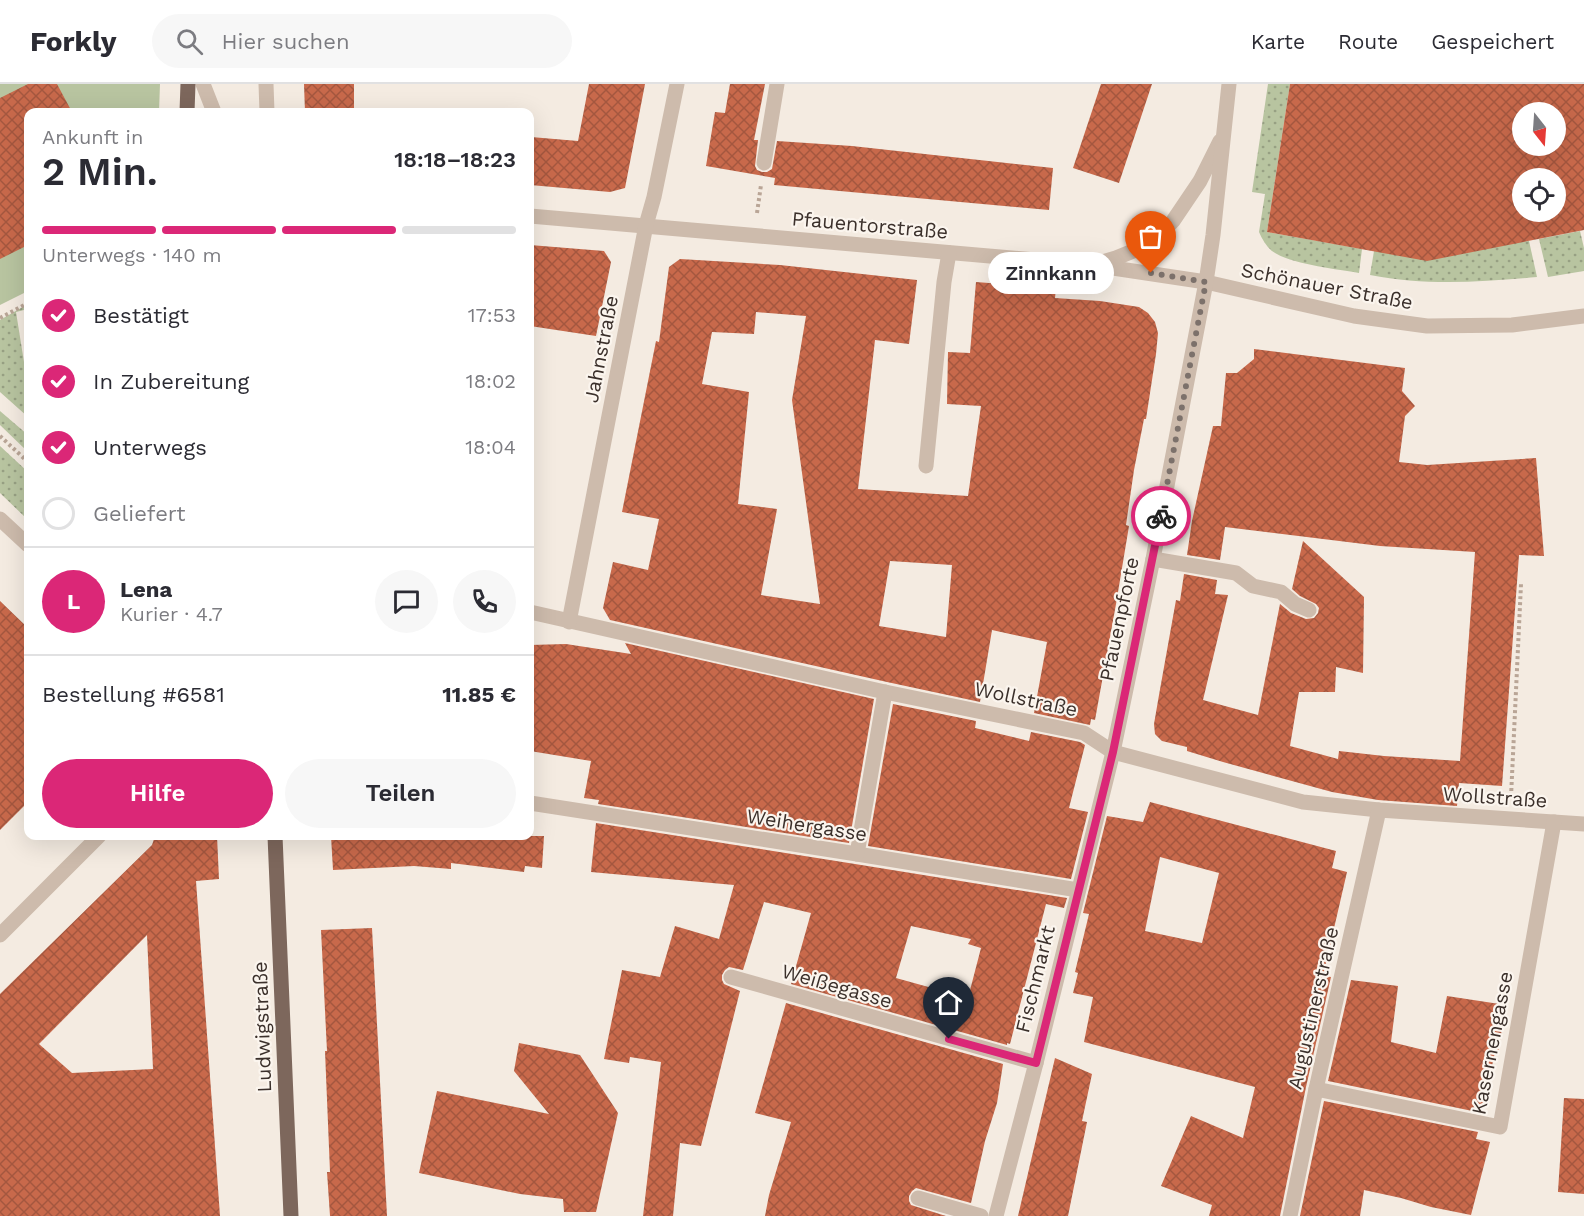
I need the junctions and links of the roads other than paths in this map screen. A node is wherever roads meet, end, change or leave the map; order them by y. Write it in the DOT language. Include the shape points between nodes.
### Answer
graph roads {
  1 [pos="188,84"];
  2 [pos="202,84"];
  3 [pos="266,84"];
  4 [pos="676,84"];
  5 [pos="777,84"];
  6 [pos="1229,84"];
  7 [pos="187,108"];
  8 [pos="212,108"];
  9 [pos="267,108"];
  10 [pos="1225,132"];
  11 [pos="764,163"];
  12 [pos="534,216"];
  13 [pos="646,225"];
  14 [pos="949,254"];
  15 [pos="1093,265"];
  16 [pos="1206,282"];
  17 [pos="1584,316"];
  18 [pos="926,466"];
  19 [pos="0,519"];
  20 [pos="24,541"];
  21 [pos="1153,559"];
  22 [pos="1309,610"];
  23 [pos="534,613"];
  24 [pos="569,622"];
  25 [pos="885,692"];
  26 [pos="1113,752"];
  27 [pos="534,803"];
  28 [pos="1379,810"];
  29 [pos="1554,822"];
  30 [pos="1584,824"];
  31 [pos="95,840"];
  32 [pos="275,840"];
  33 [pos="857,854"];
  34 [pos="1078,890"];
  35 [pos="0,934"];
  36 [pos="731,977"];
  37 [pos="1036,1063"];
  38 [pos="1316,1089"];
  39 [pos="918,1198"];
  40 [pos="291,1216"];
  41 [pos="981,1216"];
  42 [pos="996,1216"];
  43 [pos="1290,1216"];
  1 -- 7 [label="main road"];
  2 -- 8 [label="street"];
  3 -- 9 [label="street"];
  4 -- 13 [label="street, Jahnstraße"];
  5 -- 11 [label="street"];
  6 -- 10 [label="street, Pfauenpforte"];
  10 -- 15 [label="street" via="1200,181 1160,236"];
  10 -- 16 [label="street, Pfauenpforte"];
  12 -- 13 [label="street, Pfauentorstraße"];
  13 -- 14 [label="street, Pfauentorstraße"];
  13 -- 24 [label="street, Jahnstraße"];
  14 -- 15 [label="street, Pfauentorstraße"];
  14 -- 18 [label="street"];
  15 -- 16 [label="street, Pfauentorstraße"];
  16 -- 17 [label="street, Schönauer Straße" via="1354,316 1427,326 1512,326"];
  16 -- 21 [label="street, Pfauenpforte"];
  19 -- 20 [label="street"];
  21 -- 22 [label="street" via="1236,573 1253,586 1281,592"];
  21 -- 26 [label="street, Pfauenpforte"];
  23 -- 24 [label="street, Wollstraße"];
  24 -- 25 [label="street, Wollstraße"];
  25 -- 26 [label="street, Wollstraße" via="1084,733"];
  25 -- 33 [label="street"];
  26 -- 28 [label="street, Wollstraße" via="1303,802"];
  26 -- 34 [label="street, Fischmarkt"];
  27 -- 33 [label="street, Weihergasse"];
  28 -- 29 [label="street, Wollstraße"];
  28 -- 38 [label="street, Augustinerstraße"];
  29 -- 30 [label="street, Wollstraße"];
  29 -- 38 [label="street, Kasernengasse" via="1500,1127"];
  31 -- 35 [label="street"];
  32 -- 40 [label="main road, Ludwigstraße"];
  33 -- 34 [label="street, Weihergasse"];
  34 -- 37 [label="street, Fischmarkt"];
  36 -- 37 [label="street, Weißegasse"];
  37 -- 42 [label="street, Fischmarkt"];
  38 -- 43 [label="street, Augustinerstraße"];
  39 -- 41 [label="street"];
}
